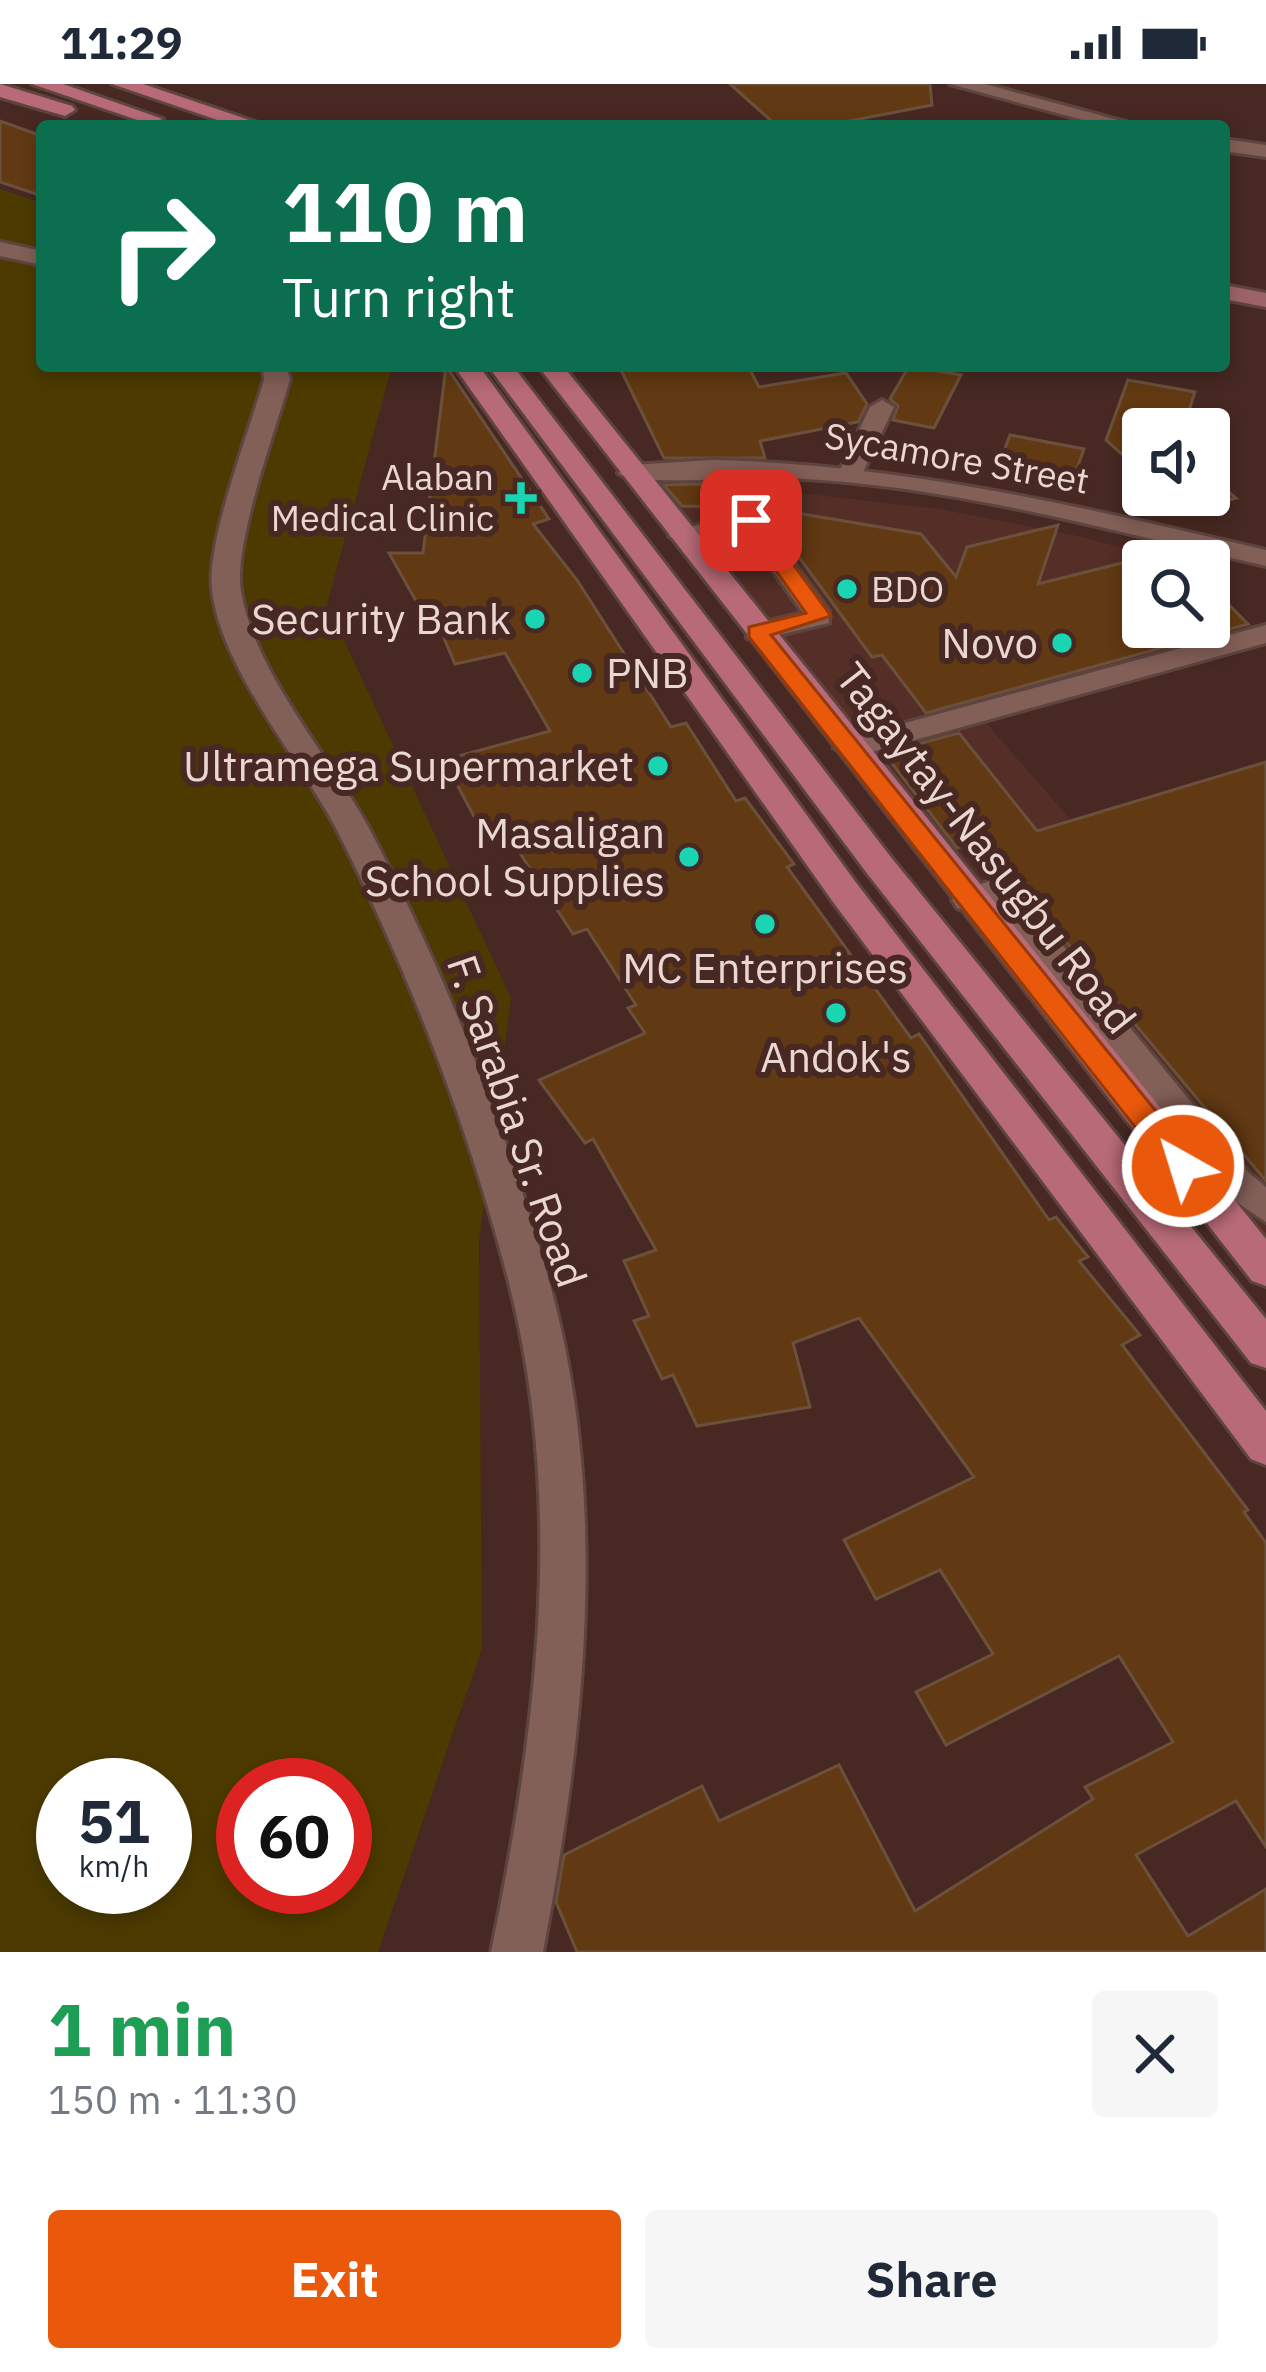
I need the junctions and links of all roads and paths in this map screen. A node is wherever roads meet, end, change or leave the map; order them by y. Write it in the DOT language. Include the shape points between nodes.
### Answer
graph roads {
  1 [pos="42,84"];
  2 [pos="122,84"];
  3 [pos="960,84"];
  4 [pos="0,90"];
  5 [pos="98,120"];
  6 [pos="157,120"];
  7 [pos="238,120"];
  8 [pos="1106,120"];
  9 [pos="1230,146"];
  10 [pos="1266,151"];
  11 [pos="0,249"];
  12 [pos="36,257"];
  13 [pos="1230,293"];
  14 [pos="1266,300"];
  15 [pos="275,372"];
  16 [pos="470,372"];
  17 [pos="505,372"];
  18 [pos="555,372"];
  19 [pos="882,407"];
  20 [pos="851,472"];
  21 [pos="631,473"];
  22 [pos="682,536"];
  23 [pos="1266,558"];
  24 [pos="757,632"];
  25 [pos="1266,634"];
  26 [pos="850,748"];
  27 [pos="968,900"];
  28 [pos="1266,1208"];
  29 [pos="1266,1269"];
  30 [pos="1266,1350"];
  31 [pos="1266,1445"];
  32 [pos="517,1952"];
  1 -- 6 [label="main road"];
  2 -- 7 [label="main road"];
  3 -- 8 [label="street"];
  4 -- 5 [label="main road"];
  9 -- 10 [label="street"];
  11 -- 12 [label="street"];
  13 -- 14 [label="street"];
  15 -- 32 [label="street, F. Sarabia Sr. Road" via="225,587 269,691 331,787 426,981 529,1281 561,1436 562,1658"];
  16 -- 31 [label="main road" via="845,893"];
  17 -- 30 [label="main road" via="865,847"];
  18 -- 21 [label="main road, Tagaytay-Nasugbu Road"];
  19 -- 20 [label="lane"];
  20 -- 21 [label="street, Sycamore Street" via="726,466"];
  20 -- 23 [label="street, Sycamore Street"];
  21 -- 22 [label="main road, Tagaytay-Nasugbu Road"];
  22 -- 24 [label="main road, Tagaytay-Nasugbu Road"];
  22 -- 24 [label="lane" via="751,520 820,616"];
  24 -- 26 [label="main road, Tagaytay-Nasugbu Road"];
  25 -- 26 [label="street"];
  26 -- 27 [label="main road, Tagaytay-Nasugbu Road"];
  27 -- 28 [label="lane" via="999,889 1236,1183"];
  27 -- 29 [label="main road, Tagaytay-Nasugbu Road"];
}
